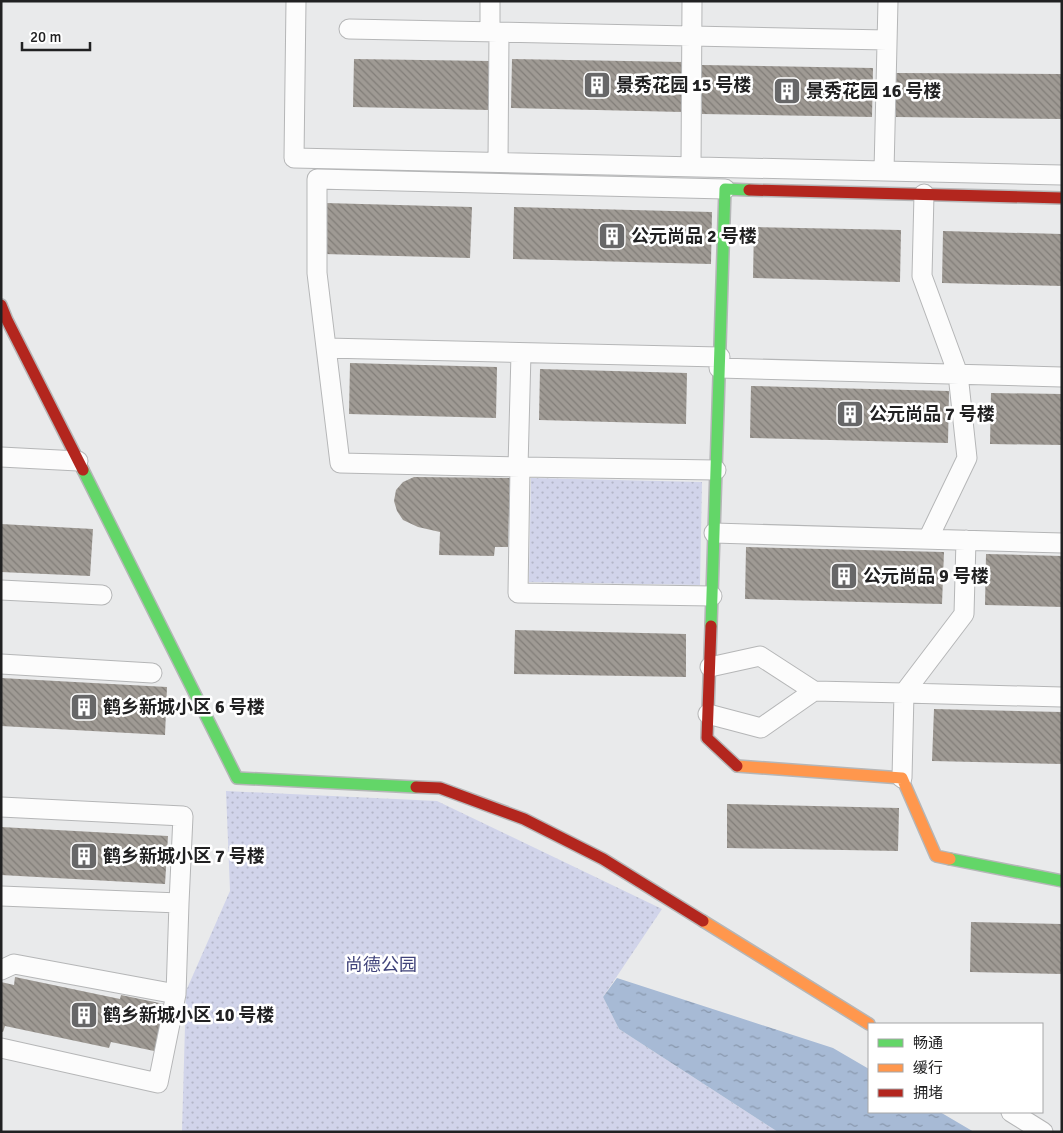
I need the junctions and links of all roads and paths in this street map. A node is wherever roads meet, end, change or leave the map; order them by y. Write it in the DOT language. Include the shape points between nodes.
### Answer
graph roads {
  1 [pos="296,1"];
  2 [pos="490,1"];
  3 [pos="692,1"];
  4 [pos="888,1"];
  5 [pos="349,29"];
  6 [pos="494,32"];
  7 [pos="692,36"];
  8 [pos="887,40"];
  9 [pos="498,162"];
  10 [pos="691,166"];
  11 [pos="884,171"];
  12 [pos="1062,175"];
  13 [pos="725,189"];
  14 [pos="924,194"];
  15 [pos="1062,198"];
  16 [pos="1,305"];
  17 [pos="326,348"];
  18 [pos="521,353"];
  19 [pos="720,362"];
  20 [pos="958,374"];
  21 [pos="1062,378"];
  22 [pos="1,457"];
  23 [pos="78,461"];
  24 [pos="519,467"];
  25 [pos="716,470"];
  26 [pos="714,533"];
  27 [pos="928,539"];
  28 [pos="966,540"];
  29 [pos="1062,543"];
  30 [pos="1,590"];
  31 [pos="102,595"];
  32 [pos="712,596"];
  33 [pos="1,664"];
  34 [pos="710,666"];
  35 [pos="152,673"];
  36 [pos="814,691"];
  37 [pos="904,693"];
  38 [pos="1062,697"];
  39 [pos="708,714"];
  40 [pos="902,778"];
  41 [pos="1,807"];
  42 [pos="1062,881"];
  43 [pos="1,896"];
  44 [pos="179,903"];
  45 [pos="1,970"];
  46 [pos="176,994"];
  47 [pos="868,1023"];
  48 [pos="1,1048"];
  49 [pos="1013,1113"];
  50 [pos="1043,1132"];
  1 -- 9 [label="street" via="294,158"];
  2 -- 6 [label="street"];
  3 -- 7 [label="street"];
  4 -- 8 [label="street"];
  5 -- 6 [label="street"];
  6 -- 7 [label="street"];
  6 -- 9 [label="street"];
  7 -- 8 [label="street"];
  7 -- 10 [label="street"];
  8 -- 11 [label="street"];
  9 -- 10 [label="street"];
  10 -- 11 [label="street"];
  11 -- 12 [label="street"];
  13 -- 14 [label="street"];
  13 -- 17 [label="street" via="317,179 317,274"];
  13 -- 19 [label="street"];
  14 -- 15 [label="street"];
  14 -- 20 [label="street" via="922,276"];
  16 -- 23 [label="street"];
  17 -- 18 [label="street"];
  17 -- 24 [label="street" via="340,463"];
  18 -- 19 [label="street"];
  18 -- 24 [label="street"];
  19 -- 20 [label="street"];
  19 -- 25 [label="street"];
  20 -- 21 [label="street"];
  20 -- 27 [label="street" via="967,458"];
  22 -- 23 [label="street"];
  23 -- 47 [label="street" via="237,778 440,788 524,819 603,860"];
  24 -- 25 [label="street"];
  24 -- 32 [label="street" via="518,593"];
  25 -- 26 [label="street"];
  26 -- 27 [label="street"];
  26 -- 32 [label="street"];
  27 -- 28 [label="street"];
  28 -- 29 [label="street"];
  28 -- 37 [label="street" via="964,614"];
  30 -- 31 [label="street"];
  32 -- 34 [label="street"];
  33 -- 35 [label="street"];
  34 -- 36 [label="street" via="760,656"];
  34 -- 39 [label="street"];
  36 -- 37 [label="street"];
  36 -- 39 [label="street" via="761,728"];
  37 -- 38 [label="street"];
  37 -- 40 [label="street"];
  39 -- 40 [label="street" via="707,738 737,766"];
  40 -- 42 [label="street" via="936,856"];
  41 -- 44 [label="street" via="183,816"];
  43 -- 44 [label="street"];
  44 -- 46 [label="street"];
  45 -- 46 [label="street" via="14,964"];
  46 -- 48 [label="street" via="158,1083"];
  49 -- 50 [label="street"];
}
